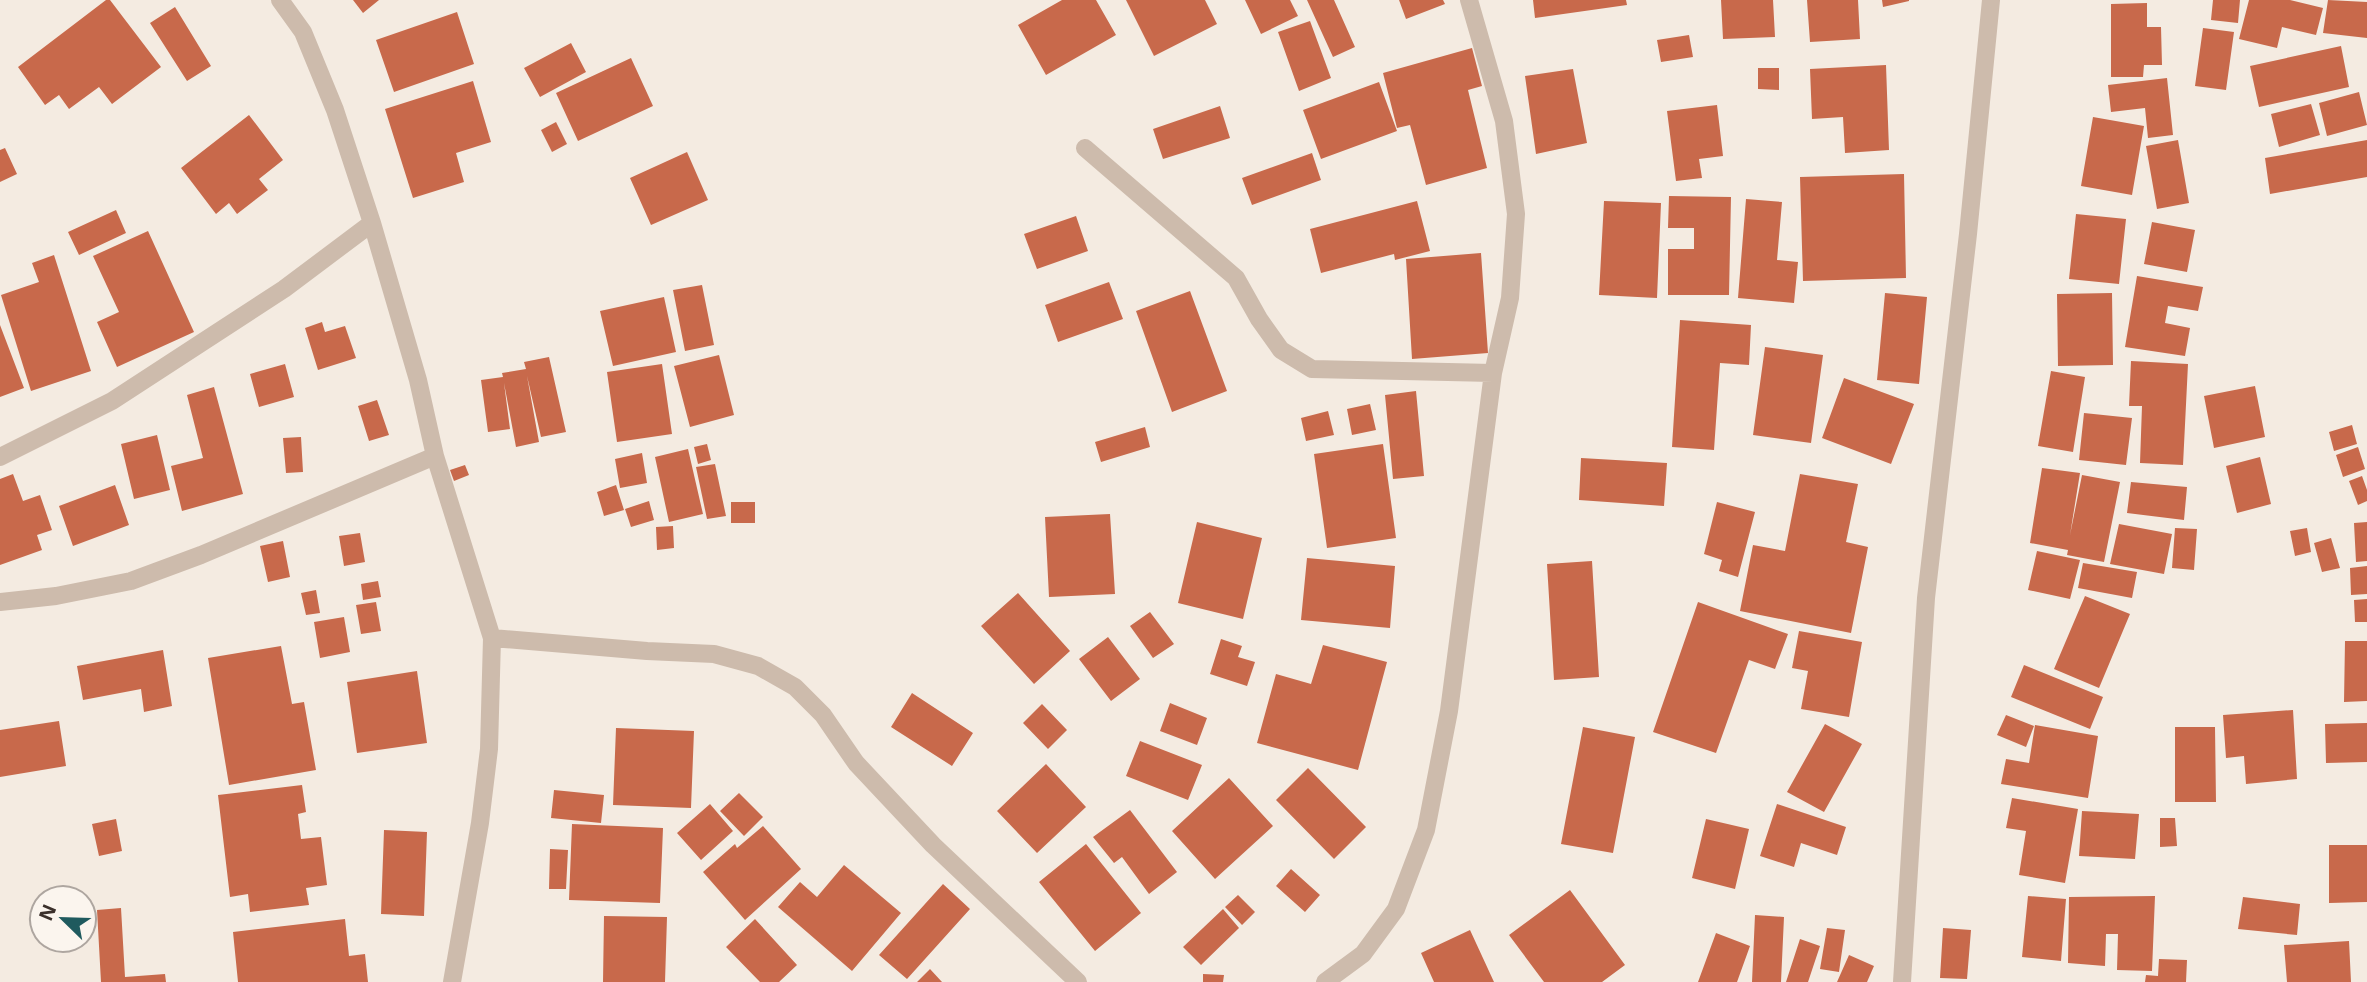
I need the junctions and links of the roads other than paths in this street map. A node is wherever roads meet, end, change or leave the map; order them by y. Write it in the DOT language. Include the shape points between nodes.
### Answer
graph roads {
  1 [pos="280,0"];
  2 [pos="1469,0"];
  3 [pos="1991,0"];
  4 [pos="1085,148"];
  5 [pos="372,223"];
  6 [pos="1493,373"];
  7 [pos="435,456"];
  8 [pos="0,457"];
  9 [pos="0,602"];
  10 [pos="492,638"];
  11 [pos="452,982"];
  12 [pos="1077,982"];
  13 [pos="1325,982"];
  14 [pos="1902,982"];
  1 -- 5 [label="street" via="303,32 330,97"];
  2 -- 6 [label="street" via="1504,121 1516,214 1510,298"];
  3 -- 14 [label="street" via="1926,598"];
  4 -- 6 [label="street" via="1236,278 1281,350 1312,369"];
  5 -- 7 [label="street"];
  5 -- 8 [label="street" via="284,289 112,401"];
  6 -- 13 [label="street" via="1449,711 1426,830 1396,909 1363,954"];
  7 -- 9 [label="street" via="131,581"];
  7 -- 10 [label="street"];
  10 -- 11 [label="street" via="489,749"];
  10 -- 12 [label="street" via="714,654 758,666 795,687 823,715 856,763 933,845"];
}
